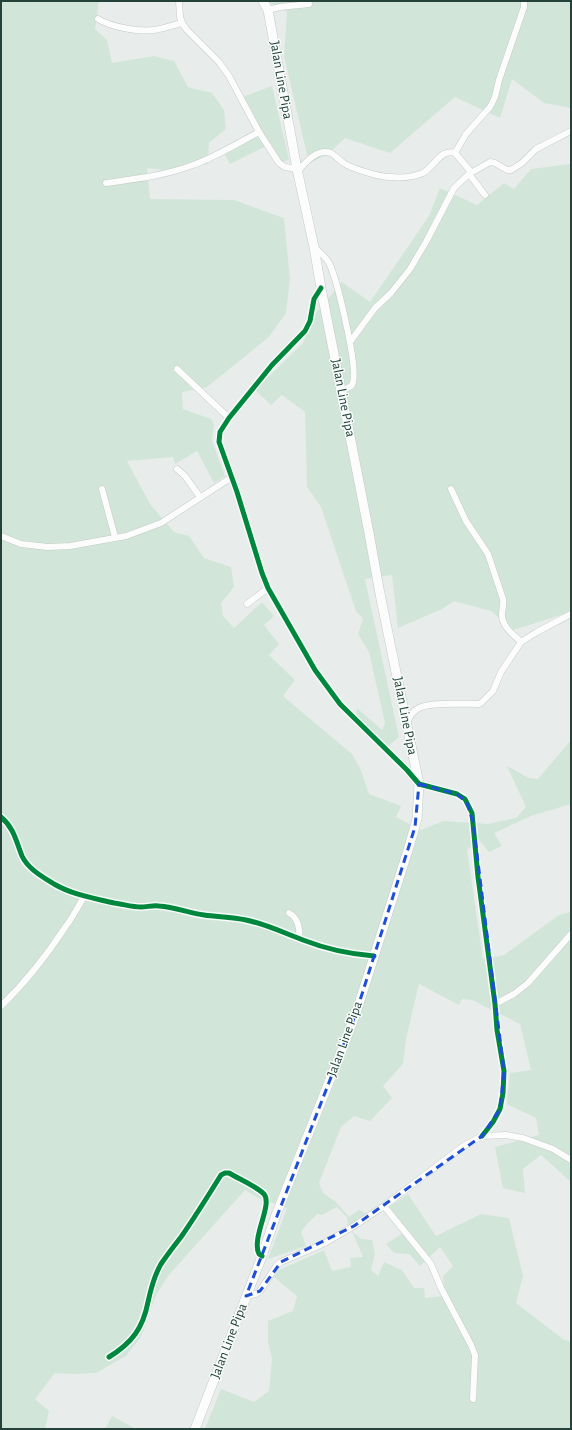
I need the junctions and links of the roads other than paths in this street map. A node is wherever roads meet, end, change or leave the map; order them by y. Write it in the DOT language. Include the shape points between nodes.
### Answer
graph roads {
  1 [pos="179,1"];
  2 [pos="263,1"];
  3 [pos="524,1"];
  4 [pos="309,4"];
  5 [pos="268,10"];
  6 [pos="98,19"];
  7 [pos="182,23"];
  8 [pos="259,132"];
  9 [pos="571,132"];
  10 [pos="455,153"];
  11 [pos="298,170"];
  12 [pos="470,173"];
  13 [pos="106,183"];
  14 [pos="484,195"];
  15 [pos="314,247"];
  16 [pos="321,288"];
  17 [pos="350,342"];
  18 [pos="177,369"];
  19 [pos="341,390"];
  20 [pos="230,418"];
  21 [pos="177,469"];
  22 [pos="232,477"];
  23 [pos="102,489"];
  24 [pos="451,489"];
  25 [pos="200,497"];
  26 [pos="1,536"];
  27 [pos="115,537"];
  28 [pos="268,588"];
  29 [pos="247,604"];
  30 [pos="571,614"];
  31 [pos="521,642"];
  32 [pos="407,724"];
  33 [pos="419,784"];
  34 [pos="1,817"];
  35 [pos="84,897"];
  36 [pos="289,913"];
  37 [pos="571,934"];
  38 [pos="299,939"];
  39 [pos="374,956"];
  40 [pos="495,1004"];
  41 [pos="1,1006"];
  42 [pos="482,1136"];
  43 [pos="571,1160"];
  44 [pos="384,1206"];
  45 [pos="262,1256"];
  46 [pos="246,1296"];
  47 [pos="109,1357"];
  48 [pos="473,1399"];
  49 [pos="195,1429"];
  1 -- 7 [label="street"];
  2 -- 5 [label="main road, Jalan Line Pipa"];
  3 -- 10 [label="street" via="495,97"];
  4 -- 5 [label="street"];
  5 -- 11 [label="main road, Jalan Line Pipa"];
  6 -- 7 [label="street" via="113,26 145,30"];
  7 -- 8 [label="street" via="224,70"];
  8 -- 11 [label="street" via="279,163"];
  8 -- 13 [label="street" via="190,166 146,177"];
  9 -- 12 [label="street" via="536,149 511,170 490,162"];
  10 -- 11 [label="street" via="445,153 425,172 406,177 381,176 349,166 332,154 322,152 313,156"];
  10 -- 12 [label="street"];
  11 -- 15 [label="main road, Jalan Line Pipa"];
  12 -- 14 [label="street"];
  12 -- 17 [label="street" via="454,188 426,242 403,278 375,308"];
  15 -- 16 [label="main road, Jalan Line Pipa"];
  15 -- 17 [label="street" via="330,266"];
  16 -- 19 [label="main road, Jalan Line Pipa"];
  16 -- 20 [label="street" via="314,299 310,321 305,331 272,365"];
  17 -- 19 [label="street" via="353,380 350,387"];
  18 -- 20 [label="street"];
  19 -- 32 [label="main road, Jalan Line Pipa"];
  20 -- 22 [label="street" via="220,432 219,442"];
  21 -- 25 [label="street"];
  22 -- 25 [label="street"];
  22 -- 28 [label="street"];
  23 -- 27 [label="street"];
  24 -- 31 [label="street" via="466,521 488,554 503,598 504,625"];
  25 -- 27 [label="street" via="161,523 126,536"];
  26 -- 27 [label="street" via="21,544 48,547 70,546"];
  28 -- 29 [label="street"];
  28 -- 33 [label="street" via="333,697"];
  30 -- 31 [label="street"];
  31 -- 32 [label="street" via="501,672 493,691 481,703 422,706 411,714"];
  32 -- 33 [label="main road, Jalan Line Pipa"];
  33 -- 39 [label="main road, Jalan Line Pipa" via="415,827"];
  33 -- 40 [label="street" via="457,794 465,799 472,813"];
  34 -- 35 [label="street" via="12,829 22,857 36,872"];
  35 -- 38 [label="street" via="236,918 267,925"];
  35 -- 41 [label="street" via="39,965"];
  36 -- 38 [label="street" via="296,920"];
  37 -- 40 [label="street" via="528,983"];
  38 -- 39 [label="street" via="354,955"];
  39 -- 45 [label="main road, Jalan Line Pipa" via="344,1047"];
  40 -- 42 [label="street" via="504,1071 503,1093 500,1109"];
  42 -- 43 [label="street" via="506,1135 523,1138 553,1149"];
  42 -- 44 [label="street" via="462,1147"];
  44 -- 46 [label="street" via="336,1237 281,1262 260,1291"];
  44 -- 48 [label="street" via="431,1264 471,1345 475,1355"];
  45 -- 46 [label="main road, Jalan Line Pipa"];
  45 -- 47 [label="street" via="256,1247 266,1198 254,1187 229,1173 224,1173 161,1263 140,1325 132,1340 122,1350"];
  46 -- 49 [label="main road, Jalan Line Pipa"];
}
